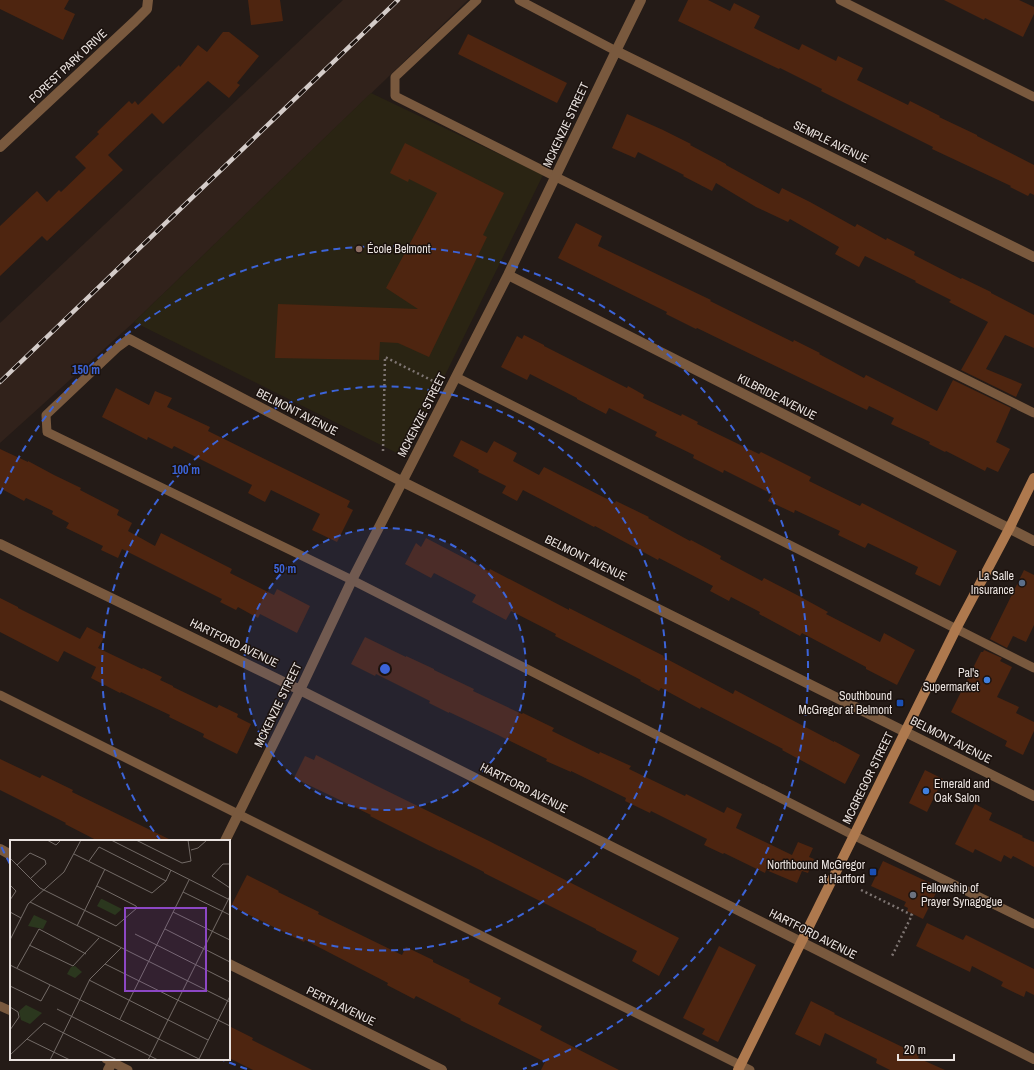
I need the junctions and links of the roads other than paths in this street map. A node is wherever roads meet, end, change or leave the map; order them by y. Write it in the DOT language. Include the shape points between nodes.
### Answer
graph roads {
  1 [pos="148,0"];
  2 [pos="477,0"];
  3 [pos="519,0"];
  4 [pos="641,0"];
  5 [pos="840,0"];
  6 [pos="616,51"];
  7 [pos="1034,97"];
  8 [pos="0,147"];
  9 [pos="556,177"];
  10 [pos="1034,257"];
  11 [pos="508,275"];
  12 [pos="129,339"];
  13 [pos="456,377"];
  14 [pos="1034,413"];
  15 [pos="1034,478"];
  16 [pos="403,482"];
  17 [pos="1009,529"];
  18 [pos="1034,542"];
  19 [pos="0,544"];
  20 [pos="352,580"];
  21 [pos="956,629"];
  22 [pos="1034,668"];
  23 [pos="300,690"];
  24 [pos="0,695"];
  25 [pos="905,732"];
  26 [pos="1034,796"];
  27 [pos="239,815"];
  28 [pos="855,836"];
  29 [pos="226,840"];
  30 [pos="0,849"];
  31 [pos="10,854"];
  32 [pos="1034,924"];
  33 [pos="801,942"];
  34 [pos="230,964"];
  35 [pos="0,1006"];
  36 [pos="10,1011"];
  37 [pos="1034,1059"];
  38 [pos="110,1063"];
  39 [pos="739,1068"];
  40 [pos="128,1070"];
  41 [pos="442,1070"];
  42 [pos="750,1070"];
  1 -- 8 [label="street, FOREST PARK DRIVE" via="147,9 135,22"];
  2 -- 9 [label="lane" via="395,77 395,96"];
  3 -- 6 [label="lane"];
  4 -- 6 [label="street, MCKENZIE STREET"];
  5 -- 7 [label="lane"];
  6 -- 9 [label="street, MCKENZIE STREET"];
  6 -- 10 [label="street, SEMPLE AVENUE"];
  9 -- 11 [label="street, MCKENZIE STREET"];
  9 -- 14 [label="lane"];
  11 -- 13 [label="street, MCKENZIE STREET"];
  11 -- 17 [label="street, KILBRIDE AVENUE"];
  12 -- 16 [label="street, BELMONT AVENUE"];
  12 -- 20 [label="lane" via="46,415 48,432"];
  13 -- 16 [label="street, MCKENZIE STREET"];
  13 -- 21 [label="lane"];
  15 -- 17 [label="main road, MCGREGOR STREET"];
  16 -- 20 [label="street, MCKENZIE STREET"];
  16 -- 25 [label="street, BELMONT AVENUE"];
  17 -- 18 [label="street, KILBRIDE AVENUE"];
  17 -- 21 [label="main road, MCGREGOR STREET"];
  19 -- 23 [label="street, HARTFORD AVENUE"];
  20 -- 23 [label="street, MCKENZIE STREET"];
  20 -- 28 [label="lane"];
  21 -- 22 [label="lane"];
  21 -- 25 [label="main road, MCGREGOR STREET"];
  23 -- 27 [label="street, MCKENZIE STREET"];
  23 -- 33 [label="street, HARTFORD AVENUE"];
  24 -- 27 [label="lane"];
  25 -- 26 [label="street, BELMONT AVENUE"];
  25 -- 28 [label="main road, MCGREGOR STREET"];
  27 -- 29 [label="street, MCKENZIE STREET"];
  27 -- 39 [label="lane"];
  28 -- 32 [label="lane"];
  28 -- 33 [label="main road, MCGREGOR STREET"];
  30 -- 31 [label="street"];
  33 -- 37 [label="street, HARTFORD AVENUE"];
  33 -- 39 [label="main road, MCGREGOR STREET"];
  34 -- 41 [label="street, PERTH AVENUE"];
  35 -- 36 [label="lane"];
  38 -- 40 [label="lane"];
  39 -- 42 [label="lane"];
}
